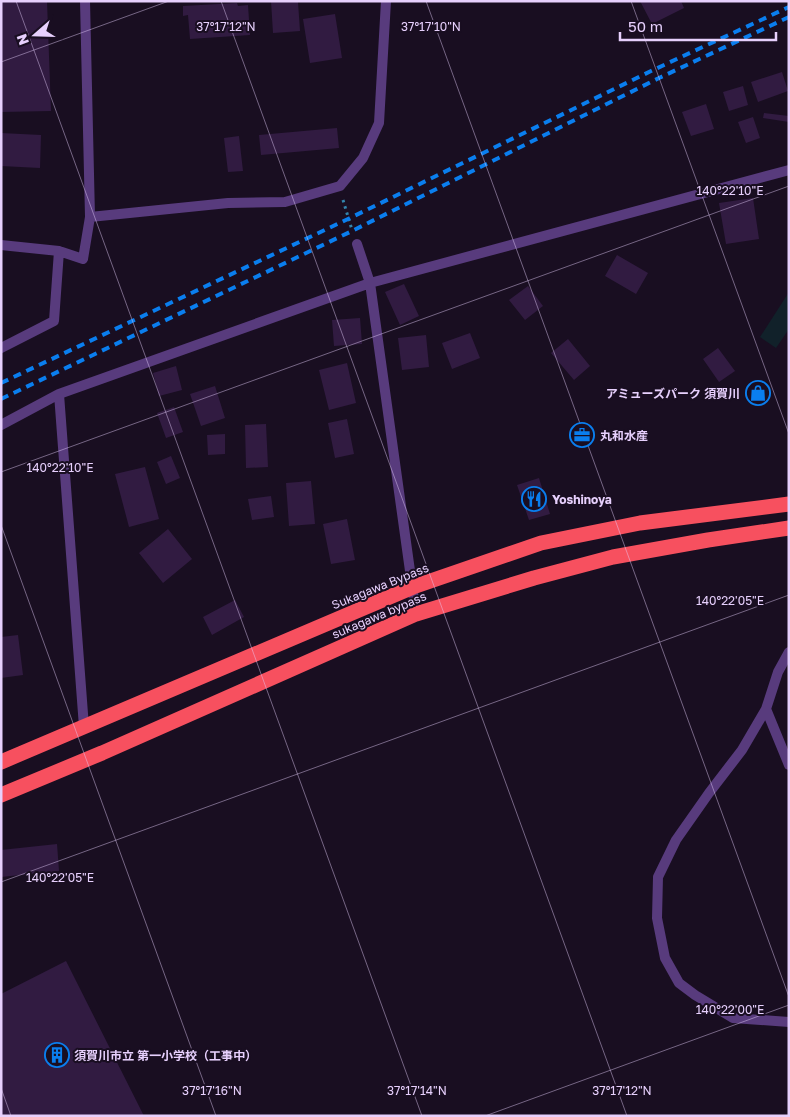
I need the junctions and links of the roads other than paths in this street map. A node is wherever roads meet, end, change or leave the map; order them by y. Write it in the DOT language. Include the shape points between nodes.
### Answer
graph roads {
  1 [pos="85,1"];
  2 [pos="386,1"];
  3 [pos="789,170"];
  4 [pos="90,217"];
  5 [pos="358,244"];
  6 [pos="1,245"];
  7 [pos="59,251"];
  8 [pos="370,283"];
  9 [pos="1,348"];
  10 [pos="59,394"];
  11 [pos="1,426"];
  12 [pos="789,504"];
  13 [pos="789,528"];
  14 [pos="413,587"];
  15 [pos="416,614"];
  16 [pos="789,652"];
  17 [pos="766,709"];
  18 [pos="84,727"];
  19 [pos="1,762"];
  20 [pos="789,765"];
  21 [pos="1,795"];
  22 [pos="789,1022"];
  1 -- 4 [label="street"];
  2 -- 4 [label="street" via="379,123 363,158 340,186 285,202 228,203"];
  3 -- 8 [label="street"];
  4 -- 7 [label="street" via="84,259"];
  5 -- 8 [label="street"];
  6 -- 7 [label="street"];
  7 -- 9 [label="street" via="54,321"];
  8 -- 10 [label="street"];
  8 -- 14 [label="street"];
  10 -- 11 [label="street"];
  10 -- 18 [label="street"];
  12 -- 14 [label="highway, Sukagawa Bypass" via="640,524 541,544"];
  13 -- 15 [label="highway, sukagawa bypass" via="613,557"];
  14 -- 15 [label="street"];
  14 -- 18 [label="highway, Sukagawa Bypass"];
  15 -- 21 [label="highway, sukagawa bypass"];
  16 -- 17 [label="street" via="778,672"];
  17 -- 20 [label="street"];
  17 -- 22 [label="street" via="742,750 676,840 658,877 656,918 665,958 679,983 734,1018"];
  18 -- 19 [label="highway, Sukagawa Bypass"];
}
